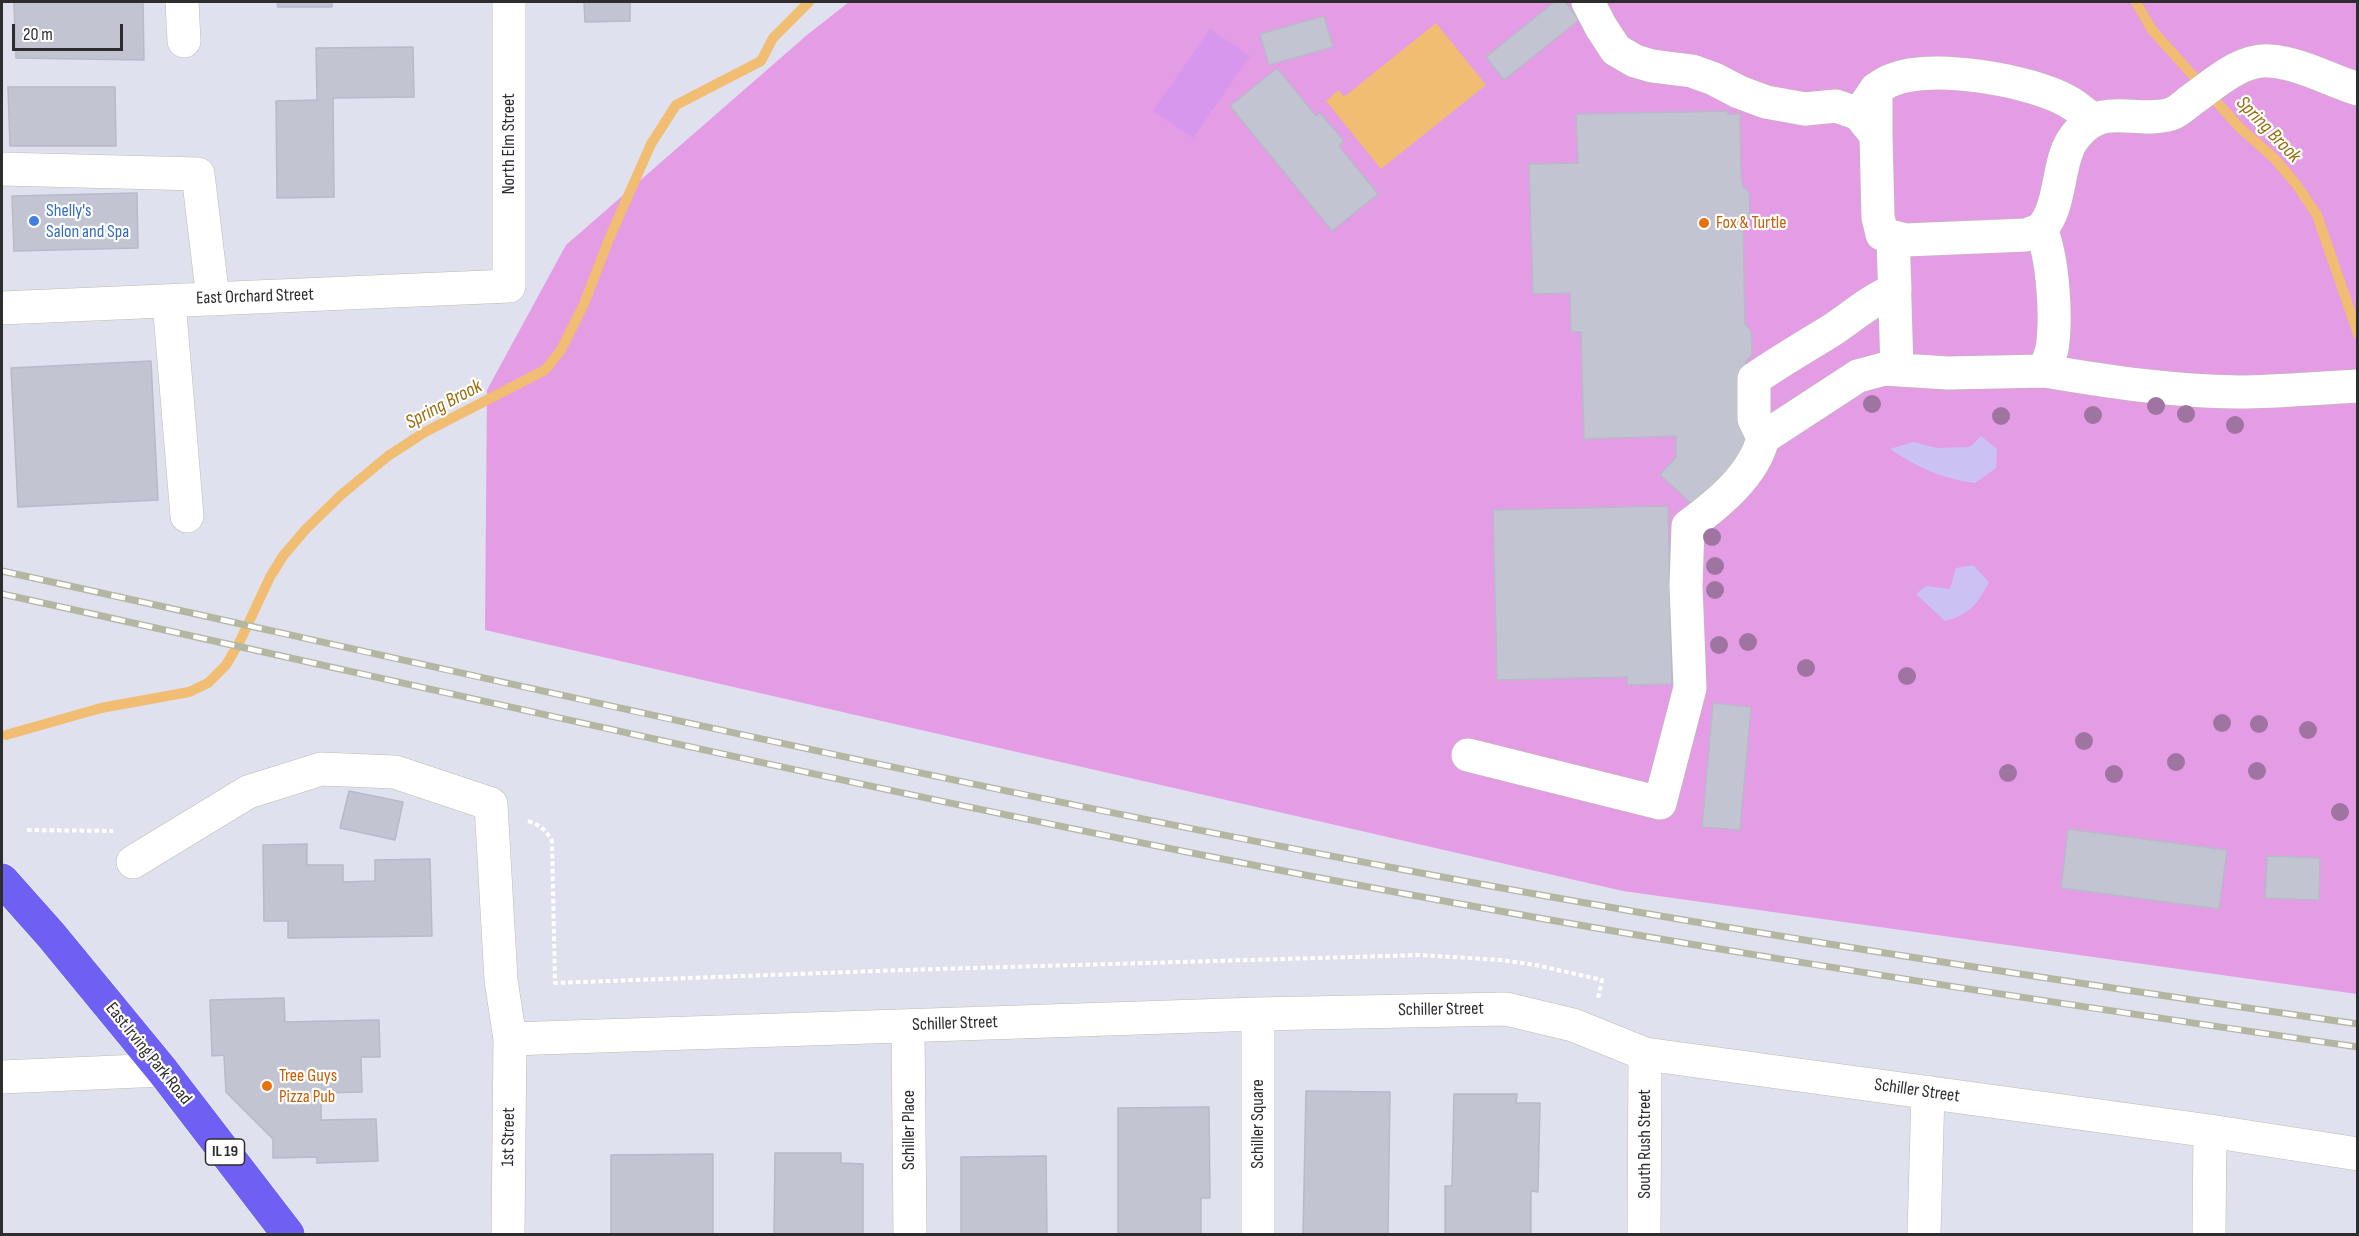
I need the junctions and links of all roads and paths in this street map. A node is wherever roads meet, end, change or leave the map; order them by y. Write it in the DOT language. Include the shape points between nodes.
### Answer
graph roads {
  1 [pos="182,2"];
  2 [pos="509,2"];
  3 [pos="1588,2"];
  4 [pos="184,41"];
  5 [pos="2358,88"];
  6 [pos="1870,113"];
  7 [pos="2093,120"];
  8 [pos="2,169"];
  9 [pos="2041,229"];
  10 [pos="1893,237"];
  11 [pos="509,286"];
  12 [pos="213,299"];
  13 [pos="169,301"];
  14 [pos="2,308"];
  15 [pos="1897,369"];
  16 [pos="2045,371"];
  17 [pos="2354,387"];
  18 [pos="1763,438"];
  19 [pos="187,516"];
  20 [pos="1468,755"];
  21 [pos="524,820"];
  22 [pos="27,830"];
  23 [pos="114,831"];
  24 [pos="133,862"];
  25 [pos="2,880"];
  26 [pos="1258,1014"];
  27 [pos="908,1026"];
  28 [pos="1591,1032"];
  29 [pos="510,1040"];
  30 [pos="1646,1054"];
  31 [pos="162,1070"];
  32 [pos="2,1077"];
  33 [pos="1928,1092"];
  34 [pos="2210,1131"];
  35 [pos="2358,1154"];
  36 [pos="288,1234"];
  37 [pos="508,1234"];
  38 [pos="909,1234"];
  39 [pos="1258,1234"];
  40 [pos="1644,1234"];
  41 [pos="1924,1234"];
  42 [pos="2209,1234"];
  1 -- 4 [label="street"];
  2 -- 11 [label="street, North Elm Street"];
  3 -- 6 [label="street" via="1616,50 1635,61 1692,71 1766,102 1805,109 1836,106"];
  5 -- 7 [label="street" via="2294,66 2252,62 2173,114"];
  6 -- 7 [label="street" via="1893,79 1923,74 2017,83 2069,101"];
  6 -- 10 [label="street" via="1878,217 1882,234"];
  7 -- 9 [label="street" via="2073,138 2053,208"];
  8 -- 12 [label="street" via="198,174"];
  9 -- 10 [label="street" via="2026,236 1905,240"];
  9 -- 16 [label="street" via="2049,248 2053,317 2052,349"];
  10 -- 15 [label="street"];
  10 -- 18 [label="street" via="1894,290 1754,379 1754,419"];
  11 -- 12 [label="street, East Orchard Street"];
  12 -- 13 [label="street, East Orchard Street"];
  13 -- 14 [label="street, East Orchard Street"];
  13 -- 19 [label="street"];
  15 -- 16 [label="street"];
  15 -- 18 [label="street" via="1858,376"];
  16 -- 17 [label="street" via="2128,386 2191,390"];
  18 -- 20 [label="street" via="1759,454 1730,490 1688,526 1690,688 1660,803"];
  21 -- 28 [label="path" via="546,830 552,841 555,983 1445,955 1536,965 1602,980"];
  22 -- 23 [label="path"];
  24 -- 29 [label="street, 1st Street" via="248,792 321,769 395,772 491,804 501,980"];
  25 -- 31 [label="main road, East Irving Park Road / IL 19"];
  26 -- 27 [label="street, Schiller Street"];
  26 -- 28 [label="street, Schiller Street" via="1506,1009"];
  26 -- 39 [label="street, Schiller Square"];
  27 -- 29 [label="street, Schiller Street"];
  27 -- 38 [label="street, Schiller Place"];
  28 -- 30 [label="street, Schiller Street"];
  29 -- 37 [label="street, 1st Street"];
  30 -- 33 [label="street, Schiller Street"];
  30 -- 40 [label="street, South Rush Street"];
  31 -- 32 [label="street"];
  31 -- 36 [label="main road, East Irving Park Road / IL 19"];
  33 -- 34 [label="street, Schiller Street"];
  33 -- 41 [label="street"];
  34 -- 35 [label="street, Schiller Street"];
  34 -- 42 [label="street"];
}
